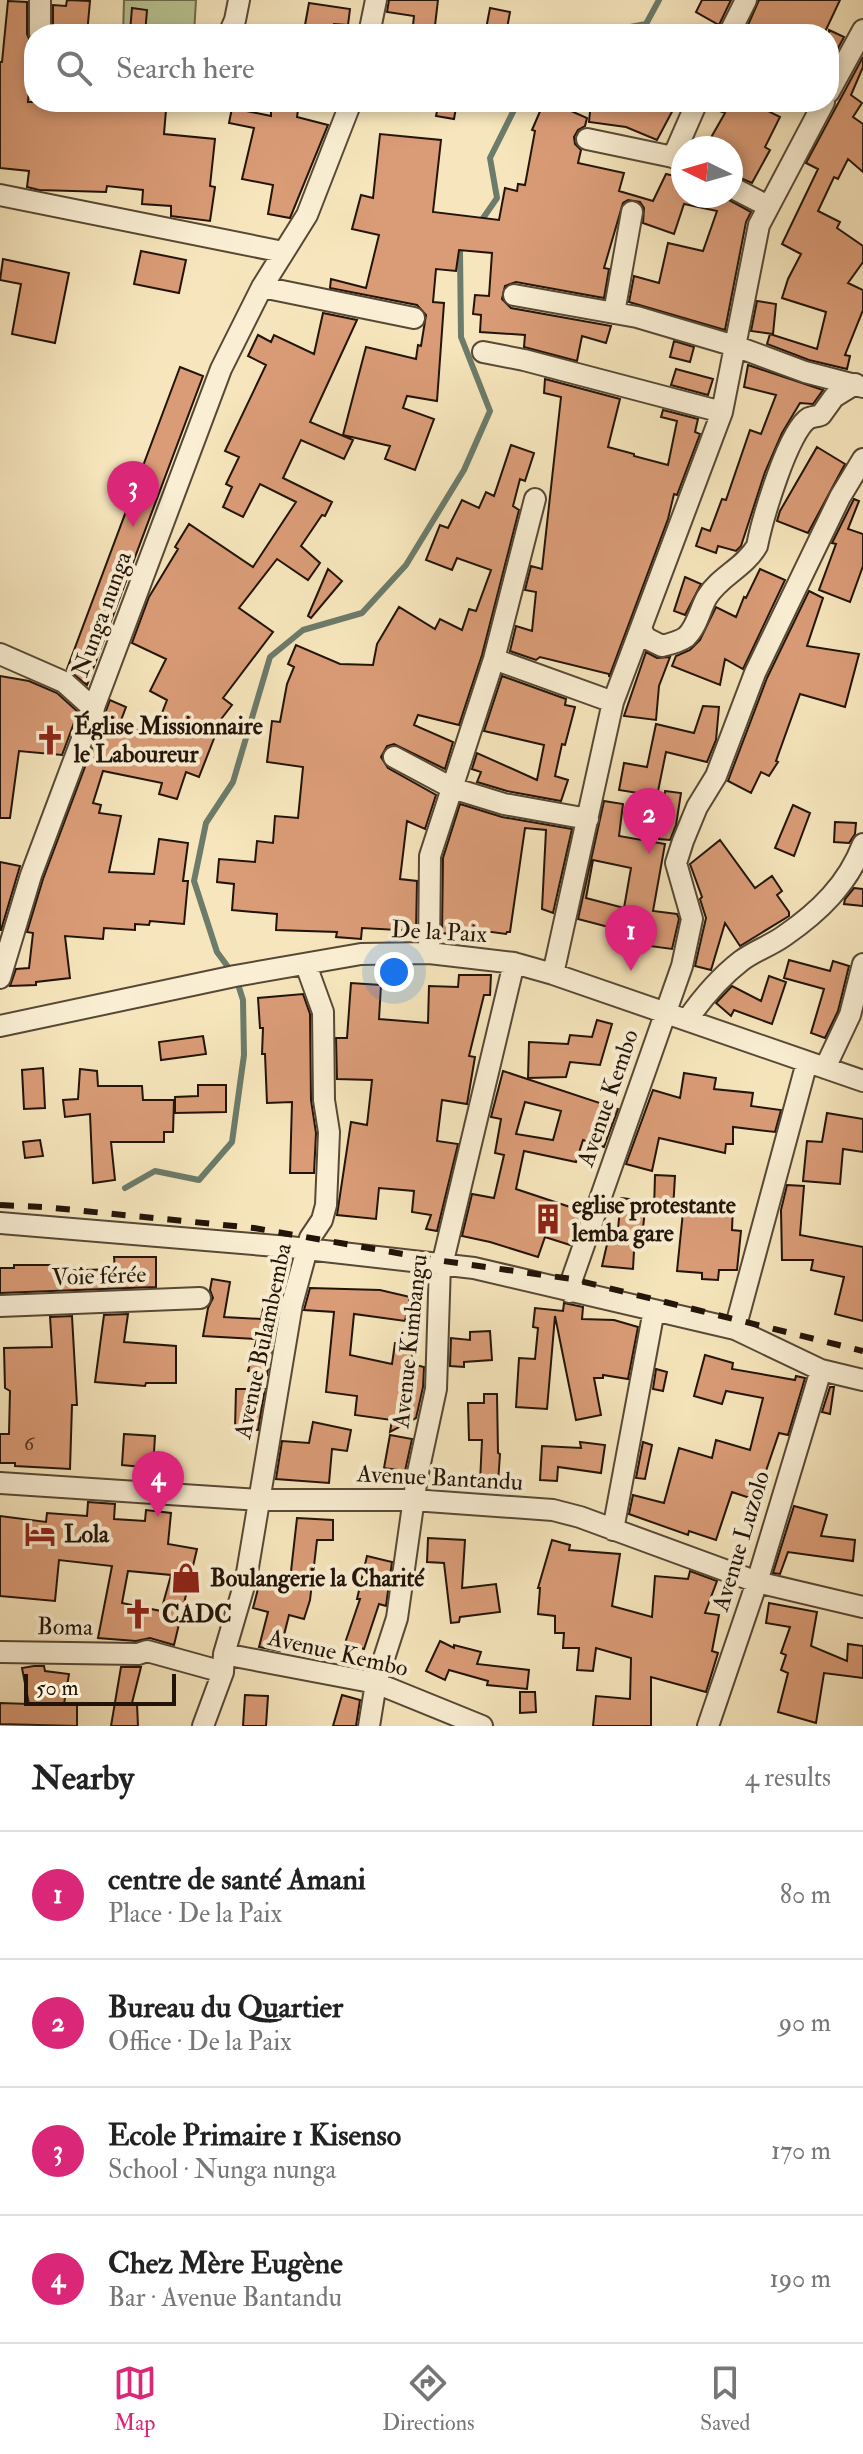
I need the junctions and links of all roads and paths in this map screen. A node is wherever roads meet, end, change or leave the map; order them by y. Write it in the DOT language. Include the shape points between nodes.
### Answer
graph roads {
  1 [pos="40,0"];
  2 [pos="239,0"];
  3 [pos="376,0"];
  4 [pos="746,0"];
  5 [pos="40,24"];
  6 [pos="233,24"];
  7 [pos="371,24"];
  8 [pos="734,24"];
  9 [pos="863,30"];
  10 [pos="839,74"];
  11 [pos="347,112"];
  12 [pos="694,112"];
  13 [pos="819,112"];
  14 [pos="686,136"];
  15 [pos="587,139"];
  16 [pos="671,157"];
  17 [pos="743,193"];
  18 [pos="0,195"];
  19 [pos="768,206"];
  20 [pos="632,212"];
  21 [pos="283,252"];
  22 [pos="262,287"];
  23 [pos="514,295"];
  24 [pos="614,313"];
  25 [pos="414,318"];
  26 [pos="735,346"];
  27 [pos="483,352"];
  28 [pos="859,385"];
  29 [pos="722,412"];
  30 [pos="863,459"];
  31 [pos="535,499"];
  32 [pos="641,629"];
  33 [pos="0,654"];
  34 [pos="494,659"];
  35 [pos="613,702"];
  36 [pos="94,709"];
  37 [pos="394,757"];
  38 [pos="452,788"];
  39 [pos="588,819"];
  40 [pos="861,856"];
  41 [pos="429,953"];
  42 [pos="514,963"];
  43 [pos="863,964"];
  44 [pos="306,965"];
  45 [pos="553,974"];
  46 [pos="0,978"];
  47 [pos="665,1013"];
  48 [pos="687,1020"];
  49 [pos="0,1026"];
  50 [pos="816,1065"];
  51 [pos="863,1081"];
  52 [pos="0,1223"];
  53 [pos="307,1249"];
  54 [pos="440,1264"];
  55 [pos="570,1292"];
  56 [pos="200,1298"];
  57 [pos="0,1306"];
  58 [pos="654,1310"];
  59 [pos="735,1329"];
  60 [pos="821,1370"];
  61 [pos="863,1380"];
  62 [pos="0,1483"];
  63 [pos="259,1500"];
  64 [pos="413,1500"];
  65 [pos="613,1530"];
  66 [pos="757,1582"];
  67 [pos="863,1607"];
  68 [pos="0,1652"];
  69 [pos="224,1663"];
  70 [pos="376,1683"];
  71 [pos="203,1726"];
  72 [pos="369,1726"];
  73 [pos="482,1726"];
  74 [pos="708,1726"];
  1 -- 5 [label="street"];
  2 -- 6 [label="street"];
  3 -- 7 [label="street"];
  4 -- 8 [label="street"];
  9 -- 10 [label="street"];
  11 -- 21 [label="street, Nunga nunga" via="307,215"];
  12 -- 14 [label="street"];
  13 -- 19 [label="street"];
  15 -- 16 [label="street"];
  17 -- 19 [label="street"];
  18 -- 21 [label="street"];
  19 -- 26 [label="street" via="759,225"];
  20 -- 24 [label="street"];
  21 -- 22 [label="street, Nunga nunga"];
  22 -- 25 [label="street"];
  22 -- 36 [label="street, Nunga nunga" via="221,369"];
  23 -- 24 [label="street"];
  24 -- 26 [label="street"];
  26 -- 28 [label="street"];
  26 -- 29 [label="street"];
  27 -- 29 [label="street"];
  28 -- 32 [label="street" via="834,397 821,415 801,427 789,447 757,546 709,594 691,631 662,646"];
  29 -- 32 [label="street"];
  30 -- 47 [label="street, Avenue Kembo" via="755,673 716,776 679,852 676,863 692,919"];
  31 -- 34 [label="street"];
  32 -- 35 [label="street"];
  33 -- 36 [label="street" via="64,682"];
  34 -- 35 [label="street"];
  34 -- 38 [label="street"];
  35 -- 39 [label="street"];
  36 -- 46 [label="street, Nunga nunga" via="31,875"];
  37 -- 38 [label="street"];
  38 -- 39 [label="street"];
  38 -- 41 [label="street" via="430,856"];
  39 -- 45 [label="street"];
  40 -- 48 [label="street" via="831,899 784,937 743,959 708,990"];
  41 -- 42 [label="street, De la Paix"];
  41 -- 44 [label="street, De la Paix" via="361,954"];
  42 -- 45 [label="street, De la Paix"];
  42 -- 54 [label="street, Avenue Kimbangu"];
  43 -- 50 [label="street" via="850,1015"];
  44 -- 49 [label="street, De la Paix"];
  44 -- 53 [label="street, Avenue Bulambemba" via="323,1012 329,1165 326,1205"];
  45 -- 47 [label="street, De la Paix"];
  47 -- 48 [label="street, De la Paix"];
  47 -- 55 [label="street, Avenue Kembo"];
  48 -- 50 [label="street, De la Paix"];
  50 -- 51 [label="street, De la Paix"];
  50 -- 59 [label="street"];
  52 -- 53 [label="street"];
  53 -- 54 [label="street"];
  53 -- 63 [label="street, Avenue Bulambemba" via="292,1304"];
  54 -- 55 [label="street"];
  54 -- 64 [label="street, Avenue Kimbangu" via="436,1389"];
  55 -- 58 [label="street"];
  56 -- 57 [label="street, Voie férée"];
  58 -- 59 [label="street"];
  58 -- 65 [label="street"];
  59 -- 60 [label="street"];
  60 -- 61 [label="street"];
  60 -- 66 [label="street, Avenue Luzolo"];
  62 -- 63 [label="street, Avenue Bantandu"];
  63 -- 64 [label="street, Avenue Bantandu"];
  63 -- 69 [label="street, Avenue Bulambemba"];
  64 -- 65 [label="street, Avenue Bantandu" via="553,1510"];
  64 -- 70 [label="street, Avenue Kimbangu" via="397,1618"];
  65 -- 66 [label="street, Avenue Bantandu"];
  66 -- 67 [label="street, Avenue Bantandu"];
  66 -- 74 [label="street, Avenue Luzolo"];
  68 -- 69 [label="street, Boma" via="147,1651"];
  69 -- 70 [label="street, Avenue Kembo"];
  69 -- 71 [label="street, Avenue Bulambemba"];
  70 -- 72 [label="street, Avenue Kimbangu"];
  70 -- 73 [label="street, Avenue Kembo"];
}
